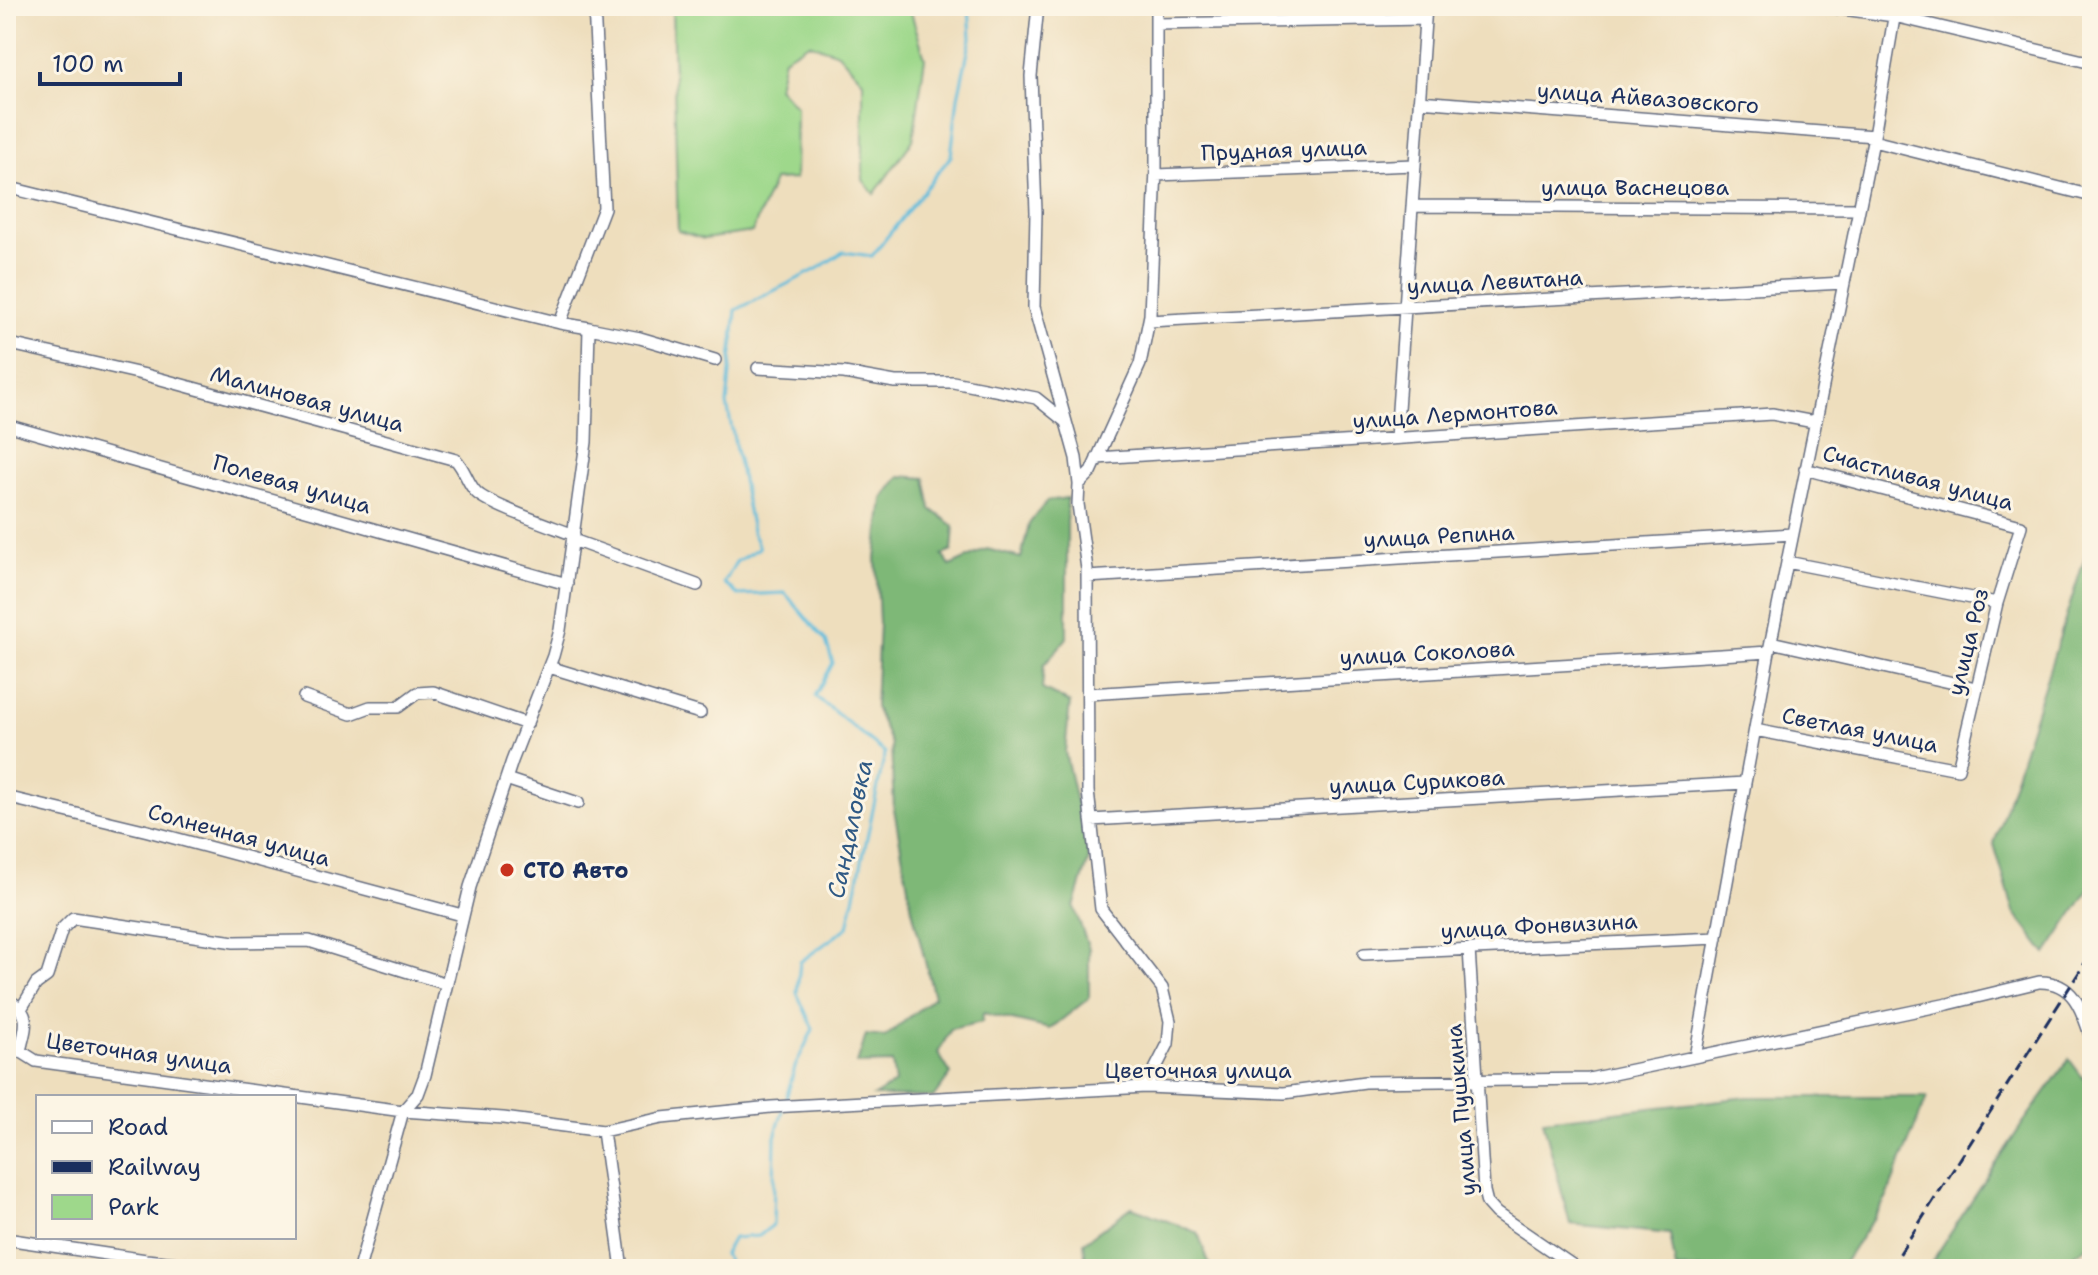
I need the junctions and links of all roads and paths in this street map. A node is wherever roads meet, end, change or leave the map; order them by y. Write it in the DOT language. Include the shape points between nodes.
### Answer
graph roads {
  1 [pos="594,6"];
  2 [pos="1038,6"];
  3 [pos="1156,6"];
  4 [pos="1426,6"];
  5 [pos="1821,6"];
  6 [pos="1895,11"];
  7 [pos="1425,19"];
  8 [pos="1156,24"];
  9 [pos="2092,63"];
  10 [pos="1419,101"];
  11 [pos="1873,138"];
  12 [pos="1414,165"];
  13 [pos="1156,175"];
  14 [pos="6,187"];
  15 [pos="2092,196"];
  16 [pos="1412,206"];
  17 [pos="1858,209"];
  18 [pos="1843,283"];
  19 [pos="1405,307"];
  20 [pos="1149,321"];
  21 [pos="560,323"];
  22 [pos="589,328"];
  23 [pos="6,343"];
  24 [pos="715,360"];
  25 [pos="758,368"];
  26 [pos="1066,422"];
  27 [pos="1814,422"];
  28 [pos="6,425"];
  29 [pos="1396,438"];
  30 [pos="1097,458"];
  31 [pos="1805,469"];
  32 [pos="1079,484"];
  33 [pos="2021,526"];
  34 [pos="1792,534"];
  35 [pos="573,537"];
  36 [pos="1787,562"];
  37 [pos="1087,577"];
  38 [pos="567,584"];
  39 [pos="697,585"];
  40 [pos="1997,603"];
  41 [pos="1770,647"];
  42 [pos="549,667"];
  43 [pos="1976,688"];
  44 [pos="1088,694"];
  45 [pos="304,697"];
  46 [pos="700,713"];
  47 [pos="527,724"];
  48 [pos="1755,730"];
  49 [pos="1958,769"];
  50 [pos="506,779"];
  51 [pos="1745,783"];
  52 [pos="6,797"];
  53 [pos="578,803"];
  54 [pos="1091,820"];
  55 [pos="462,915"];
  56 [pos="1717,938"];
  57 [pos="1469,949"];
  58 [pos="1364,954"];
  59 [pos="447,984"];
  60 [pos="6,999"];
  61 [pos="21,1009"];
  62 [pos="2092,1041"];
  63 [pos="1695,1057"];
  64 [pos="1478,1081"];
  65 [pos="1146,1087"];
  66 [pos="286,1095"];
  67 [pos="296,1096"];
  68 [pos="403,1111"];
  69 [pos="603,1131"];
  70 [pos="6,1239"];
  71 [pos="2092,1265"];
  72 [pos="237,1269"];
  73 [pos="359,1269"];
  74 [pos="622,1269"];
  75 [pos="1578,1269"];
  76 [pos="2086,1269"];
  1 -- 21 [label="street" via="604,208"];
  2 -- 26 [label="street" via="1031,76 1034,307"];
  3 -- 8 [label="street"];
  4 -- 7 [label="street"];
  5 -- 6 [label="street"];
  6 -- 9 [label="street"];
  6 -- 11 [label="street"];
  7 -- 8 [label="street"];
  7 -- 10 [label="street"];
  8 -- 13 [label="street"];
  10 -- 11 [label="street, улица Айвазовского"];
  10 -- 12 [label="street"];
  11 -- 15 [label="street, улица Айвазовского"];
  11 -- 17 [label="street"];
  12 -- 13 [label="street, Прудная улица"];
  12 -- 16 [label="street"];
  13 -- 20 [label="street"];
  14 -- 21 [label="street"];
  16 -- 17 [label="street, улица Васнецова"];
  16 -- 19 [label="street"];
  17 -- 18 [label="street"];
  18 -- 19 [label="street, улица Левитана"];
  18 -- 27 [label="street"];
  19 -- 20 [label="street, улица Левитана"];
  19 -- 29 [label="street"];
  20 -- 30 [label="street" via="1140,364"];
  21 -- 22 [label="street"];
  22 -- 24 [label="street"];
  22 -- 35 [label="street" via="586,442"];
  23 -- 35 [label="street, Малиновая улица" via="146,375 456,460 476,493"];
  25 -- 26 [label="street" via="895,382 953,382 1036,398"];
  26 -- 32 [label="street"];
  27 -- 29 [label="street, улица Лермонтова" via="1772,414"];
  27 -- 31 [label="street"];
  28 -- 38 [label="street, Полевая улица"];
  29 -- 30 [label="street, улица Лермонтова"];
  30 -- 32 [label="street"];
  31 -- 33 [label="street, Счастливая улица"];
  31 -- 34 [label="street"];
  32 -- 37 [label="street"];
  33 -- 40 [label="street, улица Роз"];
  34 -- 36 [label="street"];
  34 -- 37 [label="street, улица Репина"];
  35 -- 38 [label="street"];
  35 -- 39 [label="street, Малиновая улица"];
  36 -- 40 [label="street"];
  36 -- 41 [label="street"];
  37 -- 44 [label="street"];
  38 -- 42 [label="street"];
  40 -- 43 [label="street, улица Роз"];
  41 -- 43 [label="street, улица Соколова"];
  41 -- 44 [label="street, улица Соколова"];
  41 -- 48 [label="street"];
  42 -- 46 [label="street"];
  42 -- 47 [label="street"];
  43 -- 49 [label="street, улица Роз"];
  44 -- 54 [label="street"];
  45 -- 47 [label="street" via="351,714 370,707 398,707 417,693 433,692"];
  47 -- 50 [label="street"];
  48 -- 49 [label="street, Светлая улица"];
  48 -- 51 [label="street"];
  50 -- 53 [label="street"];
  50 -- 55 [label="street"];
  51 -- 54 [label="street, улица Сурикова"];
  51 -- 56 [label="street"];
  52 -- 55 [label="street, Солнечная улица"];
  54 -- 65 [label="street" via="1101,909 1162,988 1170,1021 1168,1044"];
  55 -- 59 [label="street"];
  56 -- 57 [label="street, улица Фонвизина"];
  56 -- 63 [label="street"];
  57 -- 58 [label="street, улица Фонвизина"];
  57 -- 64 [label="street, улица Пушкина"];
  59 -- 61 [label="street" via="309,941 234,942 73,918 62,929 47,976"];
  59 -- 68 [label="street" via="425,1075"];
  60 -- 61 [label="street, Цветочная улица"];
  61 -- 66 [label="street, Цветочная улица" via="27,1021 20,1051 36,1061"];
  62 -- 63 [label="street, Цветочная улица" via="2076,998 2068,990 2039,982"];
  63 -- 64 [label="street, Цветочная улица" via="1589,1079"];
  64 -- 65 [label="street, Цветочная улица" via="1365,1082 1284,1093"];
  64 -- 75 [label="street, улица Пушкина" via="1487,1203"];
  65 -- 69 [label="street, Цветочная улица" via="771,1107 662,1118"];
  67 -- 68 [label="street, Цветочная улица"];
  68 -- 69 [label="street, Цветочная улица"];
  68 -- 73 [label="street"];
  69 -- 74 [label="street"];
  70 -- 72 [label="street"];
  71 -- 76 [label="street"];
}
